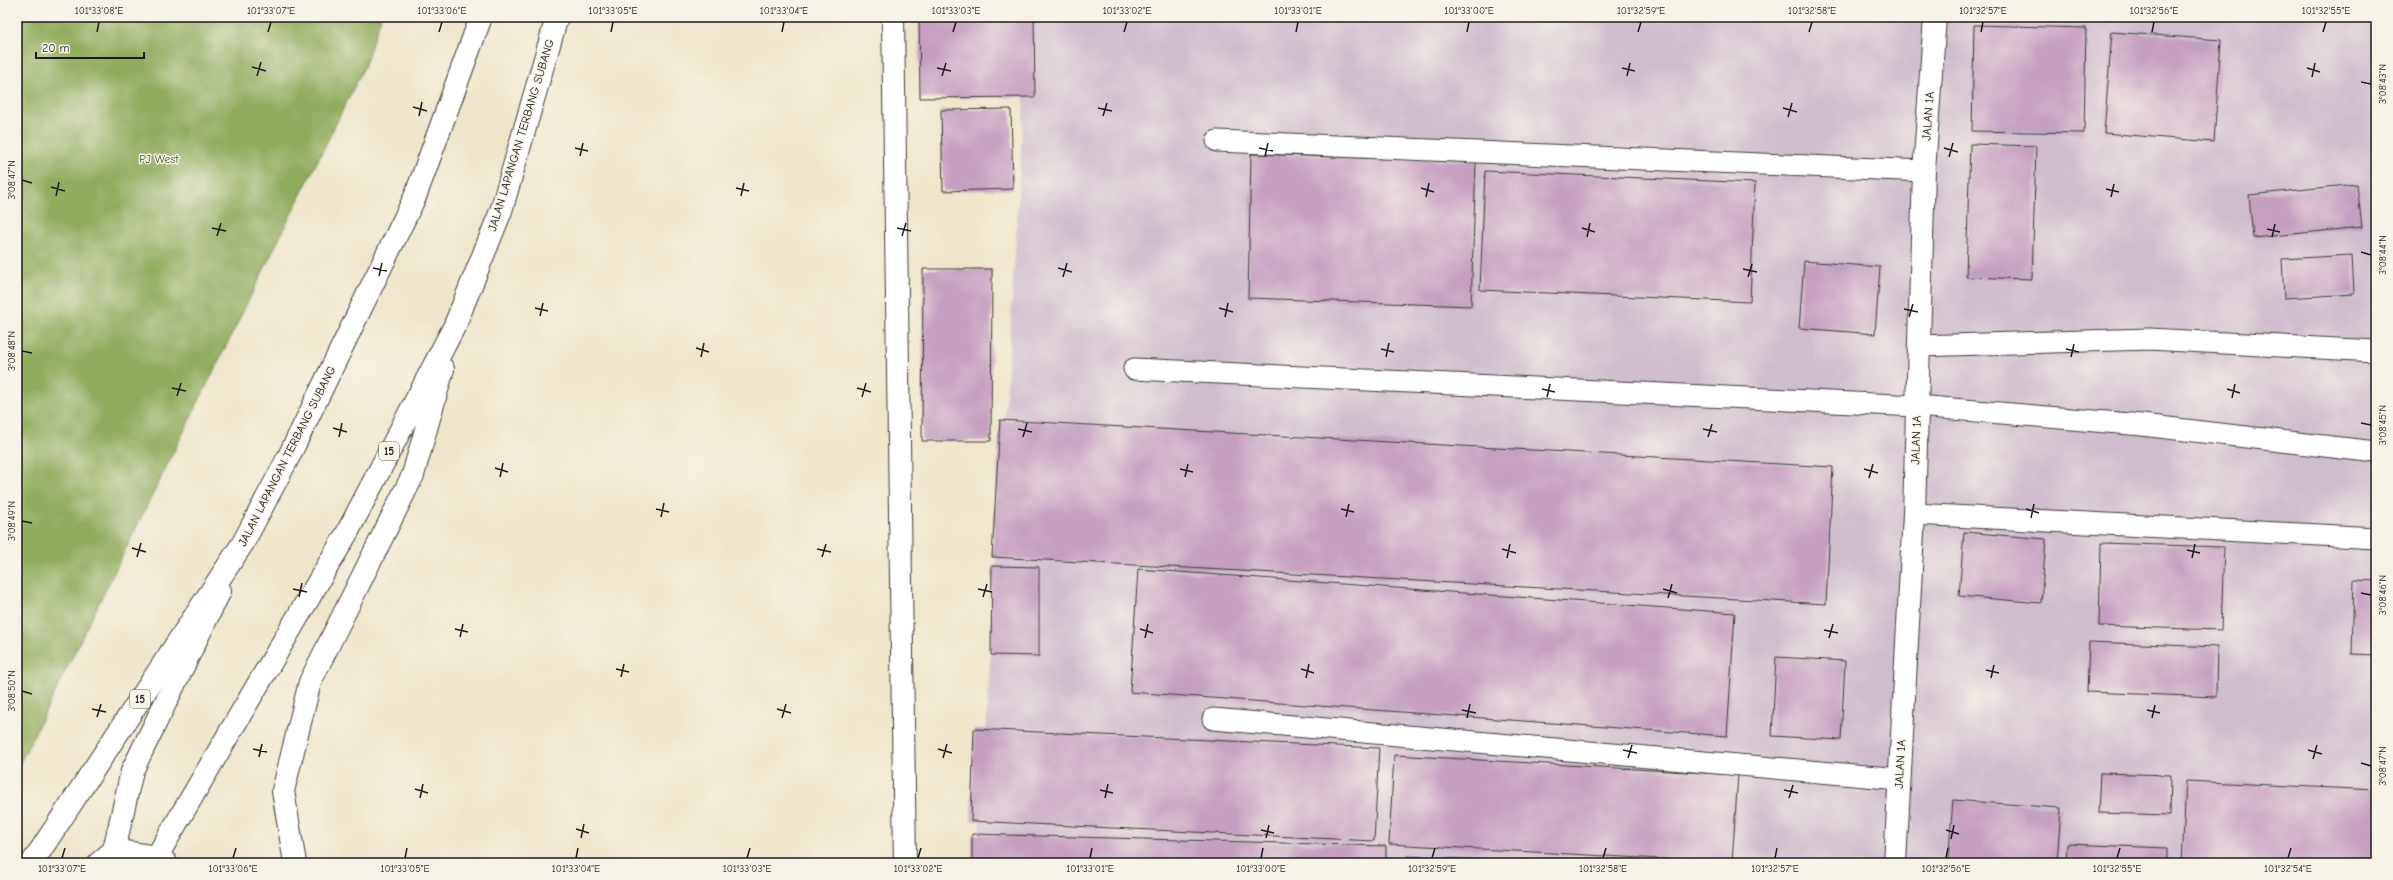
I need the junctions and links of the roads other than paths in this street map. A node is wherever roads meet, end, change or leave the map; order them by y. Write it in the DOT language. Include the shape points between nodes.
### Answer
graph roads {
  1 [pos="480,17"];
  2 [pos="556,17"];
  3 [pos="892,17"];
  4 [pos="1936,17"];
  5 [pos="1217,141"];
  6 [pos="1924,171"];
  7 [pos="455,325"];
  8 [pos="1919,346"];
  9 [pos="2376,351"];
  10 [pos="1134,369"];
  11 [pos="1917,406"];
  12 [pos="2376,452"];
  13 [pos="1914,514"];
  14 [pos="2376,538"];
  15 [pos="244,543"];
  16 [pos="1213,719"];
  17 [pos="1900,779"];
  18 [pos="111,858"];
  19 [pos="158,861"];
  20 [pos="32,863"];
  21 [pos="295,863"];
  22 [pos="905,863"];
  23 [pos="1895,863"];
  1 -- 15 [label="main road, JALAN LAPANGAN TERBANG SUBANG / 15" via="415,197"];
  2 -- 7 [label="main road, JALAN LAPANGAN TERBANG SUBANG / 15" via="501,211"];
  3 -- 22 [label="main road"];
  4 -- 6 [label="main road, JALAN 1A"];
  5 -- 6 [label="lane"];
  6 -- 8 [label="main road, JALAN 1A"];
  7 -- 19 [label="main road, JALAN LAPANGAN TERBANG SUBANG / 15" via="347,533"];
  7 -- 21 [label="main road" via="413,475 310,682 283,791"];
  8 -- 9 [label="lane" via="2149,339"];
  8 -- 11 [label="main road, JALAN 1A"];
  10 -- 11 [label="lane"];
  11 -- 12 [label="lane" via="2142,425"];
  11 -- 13 [label="main road, JALAN 1A"];
  13 -- 14 [label="lane"];
  13 -- 17 [label="main road, JALAN 1A"];
  15 -- 18 [label="main road" via="132,771"];
  15 -- 20 [label="main road, JALAN LAPANGAN TERBANG SUBANG / 15"];
  16 -- 17 [label="lane"];
  17 -- 23 [label="main road, JALAN 1A"];
  18 -- 19 [label="main road"];
}
